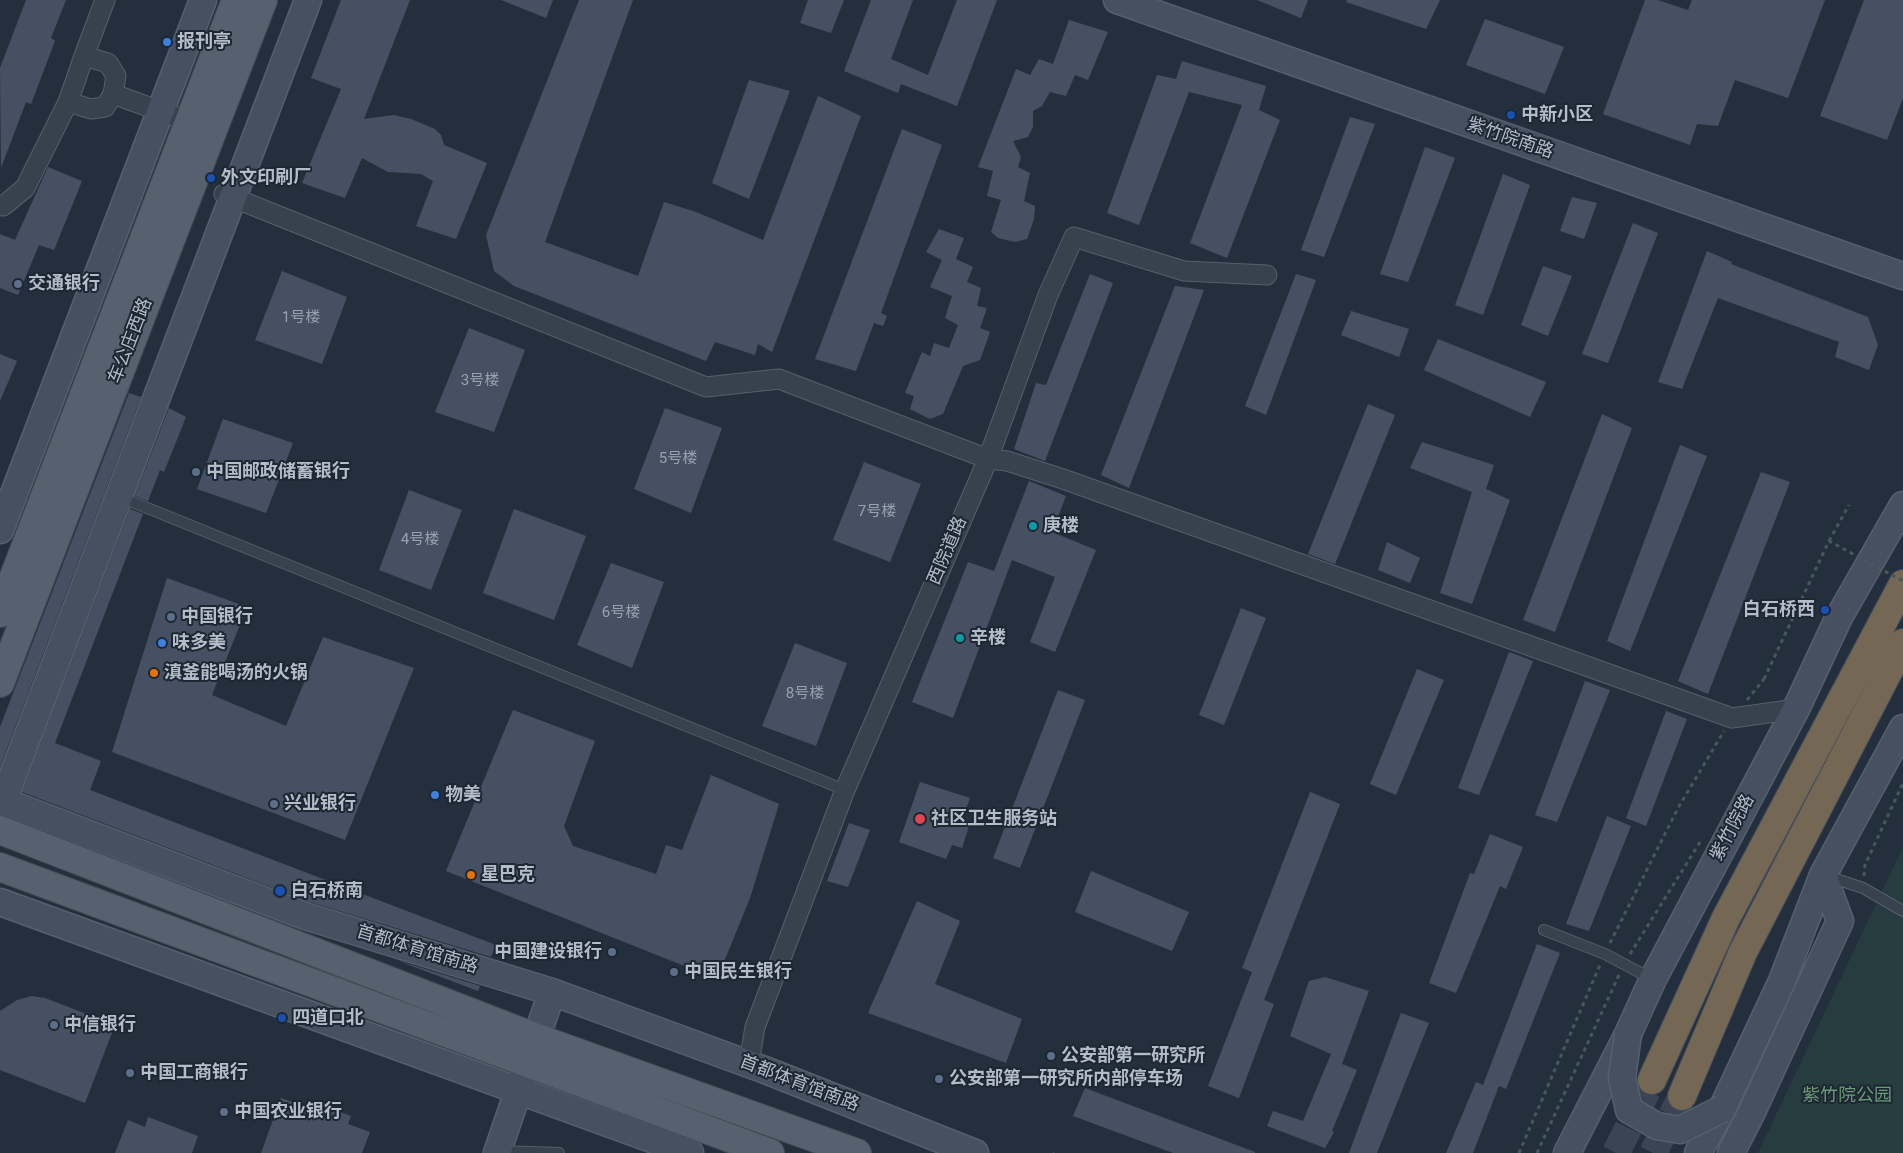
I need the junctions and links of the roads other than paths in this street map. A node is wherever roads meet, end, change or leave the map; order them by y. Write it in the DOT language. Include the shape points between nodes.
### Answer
graph roads {
  1 [pos="105,0"];
  2 [pos="203,0"];
  3 [pos="236,0"];
  4 [pos="262,0"];
  5 [pos="308,0"];
  6 [pos="1123,1"];
  7 [pos="84,56"];
  8 [pos="113,94"];
  9 [pos="68,102"];
  10 [pos="161,111"];
  11 [pos="201,126"];
  12 [pos="228,195"];
  13 [pos="0,205"];
  14 [pos="1267,275"];
  15 [pos="1903,276"];
  16 [pos="988,459"];
  17 [pos="118,496"];
  18 [pos="1903,505"];
  19 [pos="0,530"];
  20 [pos="1903,583"];
  21 [pos="0,613"];
  22 [pos="1903,643"];
  23 [pos="0,683"];
  24 [pos="1796,709"];
  25 [pos="1903,728"];
  26 [pos="845,790"];
  27 [pos="1,801"];
  28 [pos="0,830"];
  29 [pos="0,866"];
  30 [pos="1823,874"];
  31 [pos="0,902"];
  32 [pos="1903,911"];
  33 [pos="1544,930"];
  34 [pos="1653,979"];
  35 [pos="552,992"];
  36 [pos="1628,1034"];
  37 [pos="537,1038"];
  38 [pos="751,1051"];
  39 [pos="528,1063"];
  40 [pos="1652,1080"];
  41 [pos="519,1090"];
  42 [pos="1682,1096"];
  43 [pos="1722,1109"];
  44 [pos="498,1152"];
  45 [pos="559,1153"];
  46 [pos="690,1153"];
  47 [pos="770,1153"];
  48 [pos="857,1153"];
  49 [pos="975,1153"];
  50 [pos="1567,1153"];
  51 [pos="1698,1153"];
  52 [pos="1731,1153"];
  1 -- 7 [label="street"];
  2 -- 10 [label="street"];
  3 -- 11 [label="main road, 车公庄西路"];
  4 -- 11 [label="main road, 车公庄西路"];
  5 -- 12 [label="street"];
  6 -- 15 [label="street, 紫竹院南路"];
  7 -- 8 [label="street" via="108,63 116,76"];
  7 -- 9 [label="street"];
  8 -- 9 [label="street" via="105,107 91,109"];
  8 -- 10 [label="street"];
  9 -- 13 [label="street" via="25,188 3,206"];
  10 -- 11 [label="street"];
  10 -- 19 [label="street"];
  11 -- 21 [label="main road, 车公庄西路"];
  11 -- 23 [label="main road, 车公庄西路"];
  12 -- 16 [label="street" via="706,387 779,379"];
  12 -- 17 [label="street"];
  14 -- 16 [label="street, 西院道路" via="1184,271 1074,237 1048,295"];
  16 -- 24 [label="street" via="1007,461 1063,479 1732,718"];
  16 -- 26 [label="street, 西院道路"];
  17 -- 26 [label="lane"];
  17 -- 27 [label="street"];
  18 -- 24 [label="street, 紫竹院路" via="1839,617"];
  20 -- 40 [label="highway, 紫竹院路" via="1726,918"];
  22 -- 42 [label="highway" via="1744,952"];
  24 -- 34 [label="street, 紫竹院路"];
  25 -- 30 [label="street"];
  26 -- 38 [label="street, 西院道路" via="755,1027"];
  27 -- 35 [label="street, 首都体育馆南路" via="305,916"];
  28 -- 37 [label="main road, 首都体育馆南路"];
  29 -- 39 [label="main road"];
  30 -- 32 [label="lane" via="1863,888"];
  30 -- 43 [label="street" via="1782,981"];
  30 -- 52 [label="street" via="1840,921"];
  31 -- 41 [label="street"];
  33 -- 34 [label="lane" via="1604,954"];
  34 -- 36 [label="street, 紫竹院路"];
  35 -- 37 [label="street"];
  35 -- 49 [label="street, 首都体育馆南路" via="765,1070"];
  36 -- 43 [label="street, bridge" via="1622,1078 1629,1110 1657,1126 1680,1130"];
  36 -- 50 [label="street, 紫竹院路"];
  37 -- 39 [label="street"];
  37 -- 48 [label="main road, 首都体育馆南路"];
  39 -- 41 [label="street"];
  39 -- 47 [label="main road"];
  41 -- 44 [label="street"];
  41 -- 46 [label="street"];
  43 -- 51 [label="street"];
  44 -- 45 [label="lane"];
}
